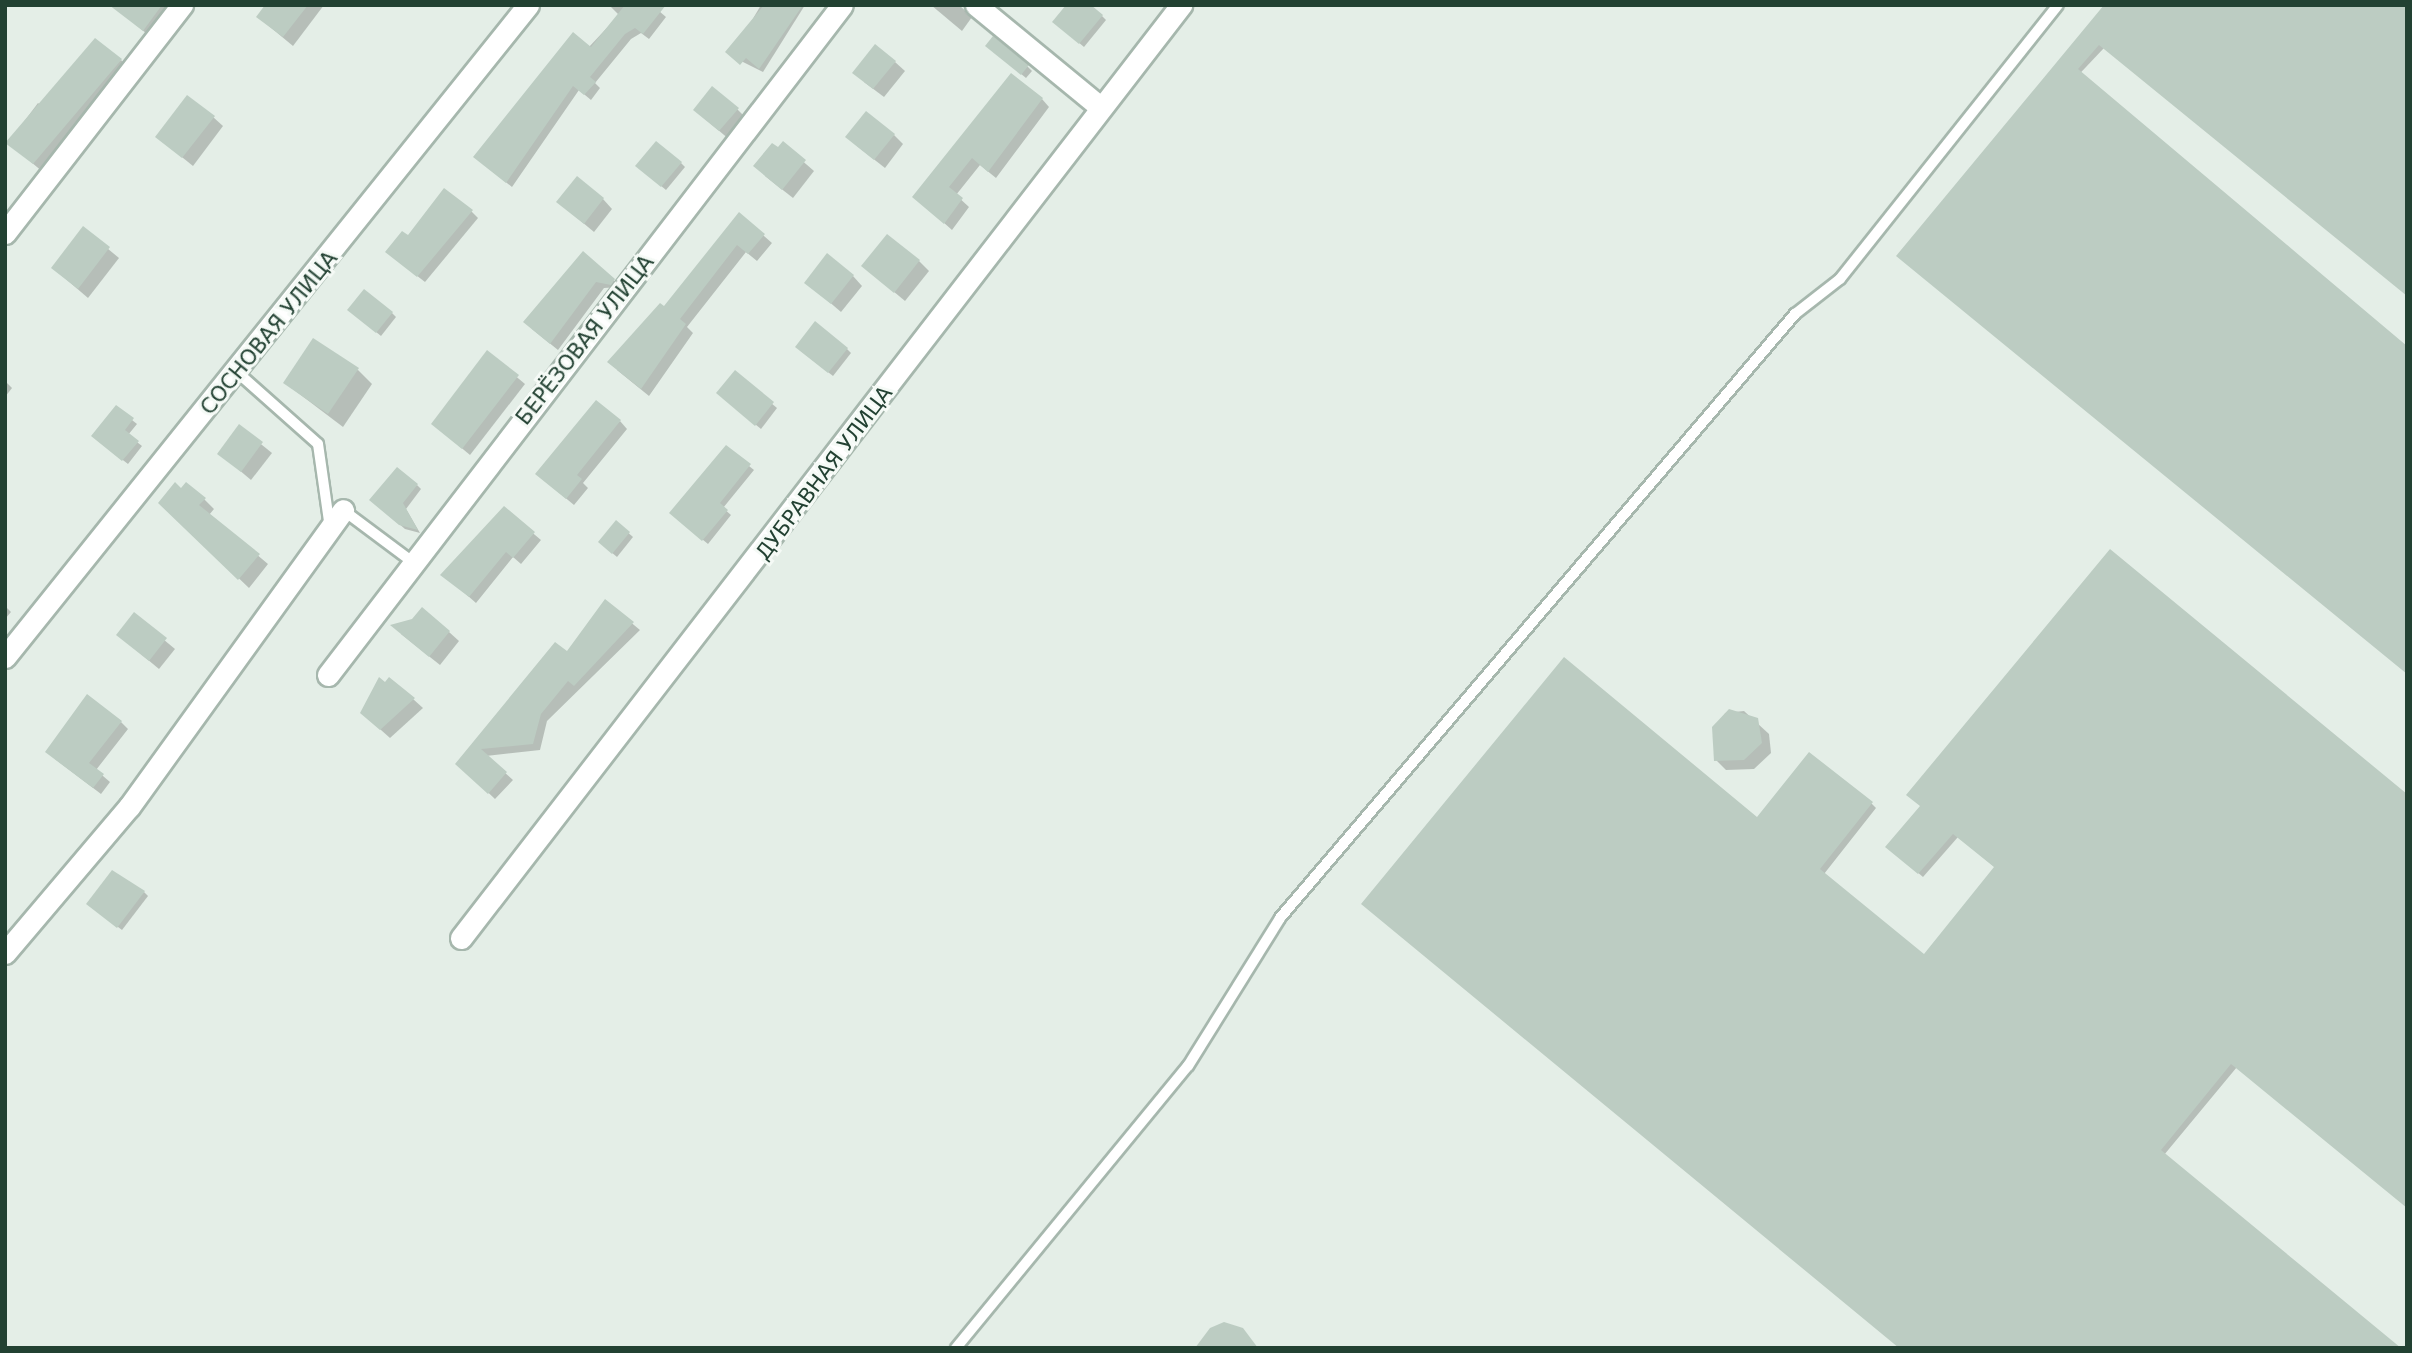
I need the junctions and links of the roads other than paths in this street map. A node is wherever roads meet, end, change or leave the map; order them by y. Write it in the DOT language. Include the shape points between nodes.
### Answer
graph roads {
  1 [pos="182,5"];
  2 [pos="528,5"];
  3 [pos="842,5"];
  4 [pos="976,5"];
  5 [pos="1181,5"];
  6 [pos="2058,5"];
  7 [pos="1099,106"];
  8 [pos="5,233"];
  9 [pos="237,372"];
  10 [pos="343,510"];
  11 [pos="330,528"];
  12 [pos="414,563"];
  13 [pos="5,657"];
  14 [pos="328,675"];
  15 [pos="461,938"];
  16 [pos="5,953"];
  17 [pos="956,1348"];
  1 -- 8 [label="street"];
  2 -- 9 [label="street, СОСНОВАЯ УЛИЦА"];
  3 -- 12 [label="street, БЕРЁЗОВАЯ УЛИЦА"];
  4 -- 7 [label="street"];
  5 -- 7 [label="street, ДУБРАВНАЯ УЛИЦА"];
  6 -- 17 [label="lane" via="1840,279 1795,314 1280,918 1188,1066"];
  7 -- 15 [label="street, ДУБРАВНАЯ УЛИЦА" via="815,487"];
  9 -- 11 [label="lane" via="318,444"];
  9 -- 13 [label="street, СОСНОВАЯ УЛИЦА"];
  10 -- 11 [label="street"];
  10 -- 12 [label="lane"];
  11 -- 16 [label="street" via="129,807"];
  12 -- 14 [label="street, БЕРЁЗОВАЯ УЛИЦА"];
}
